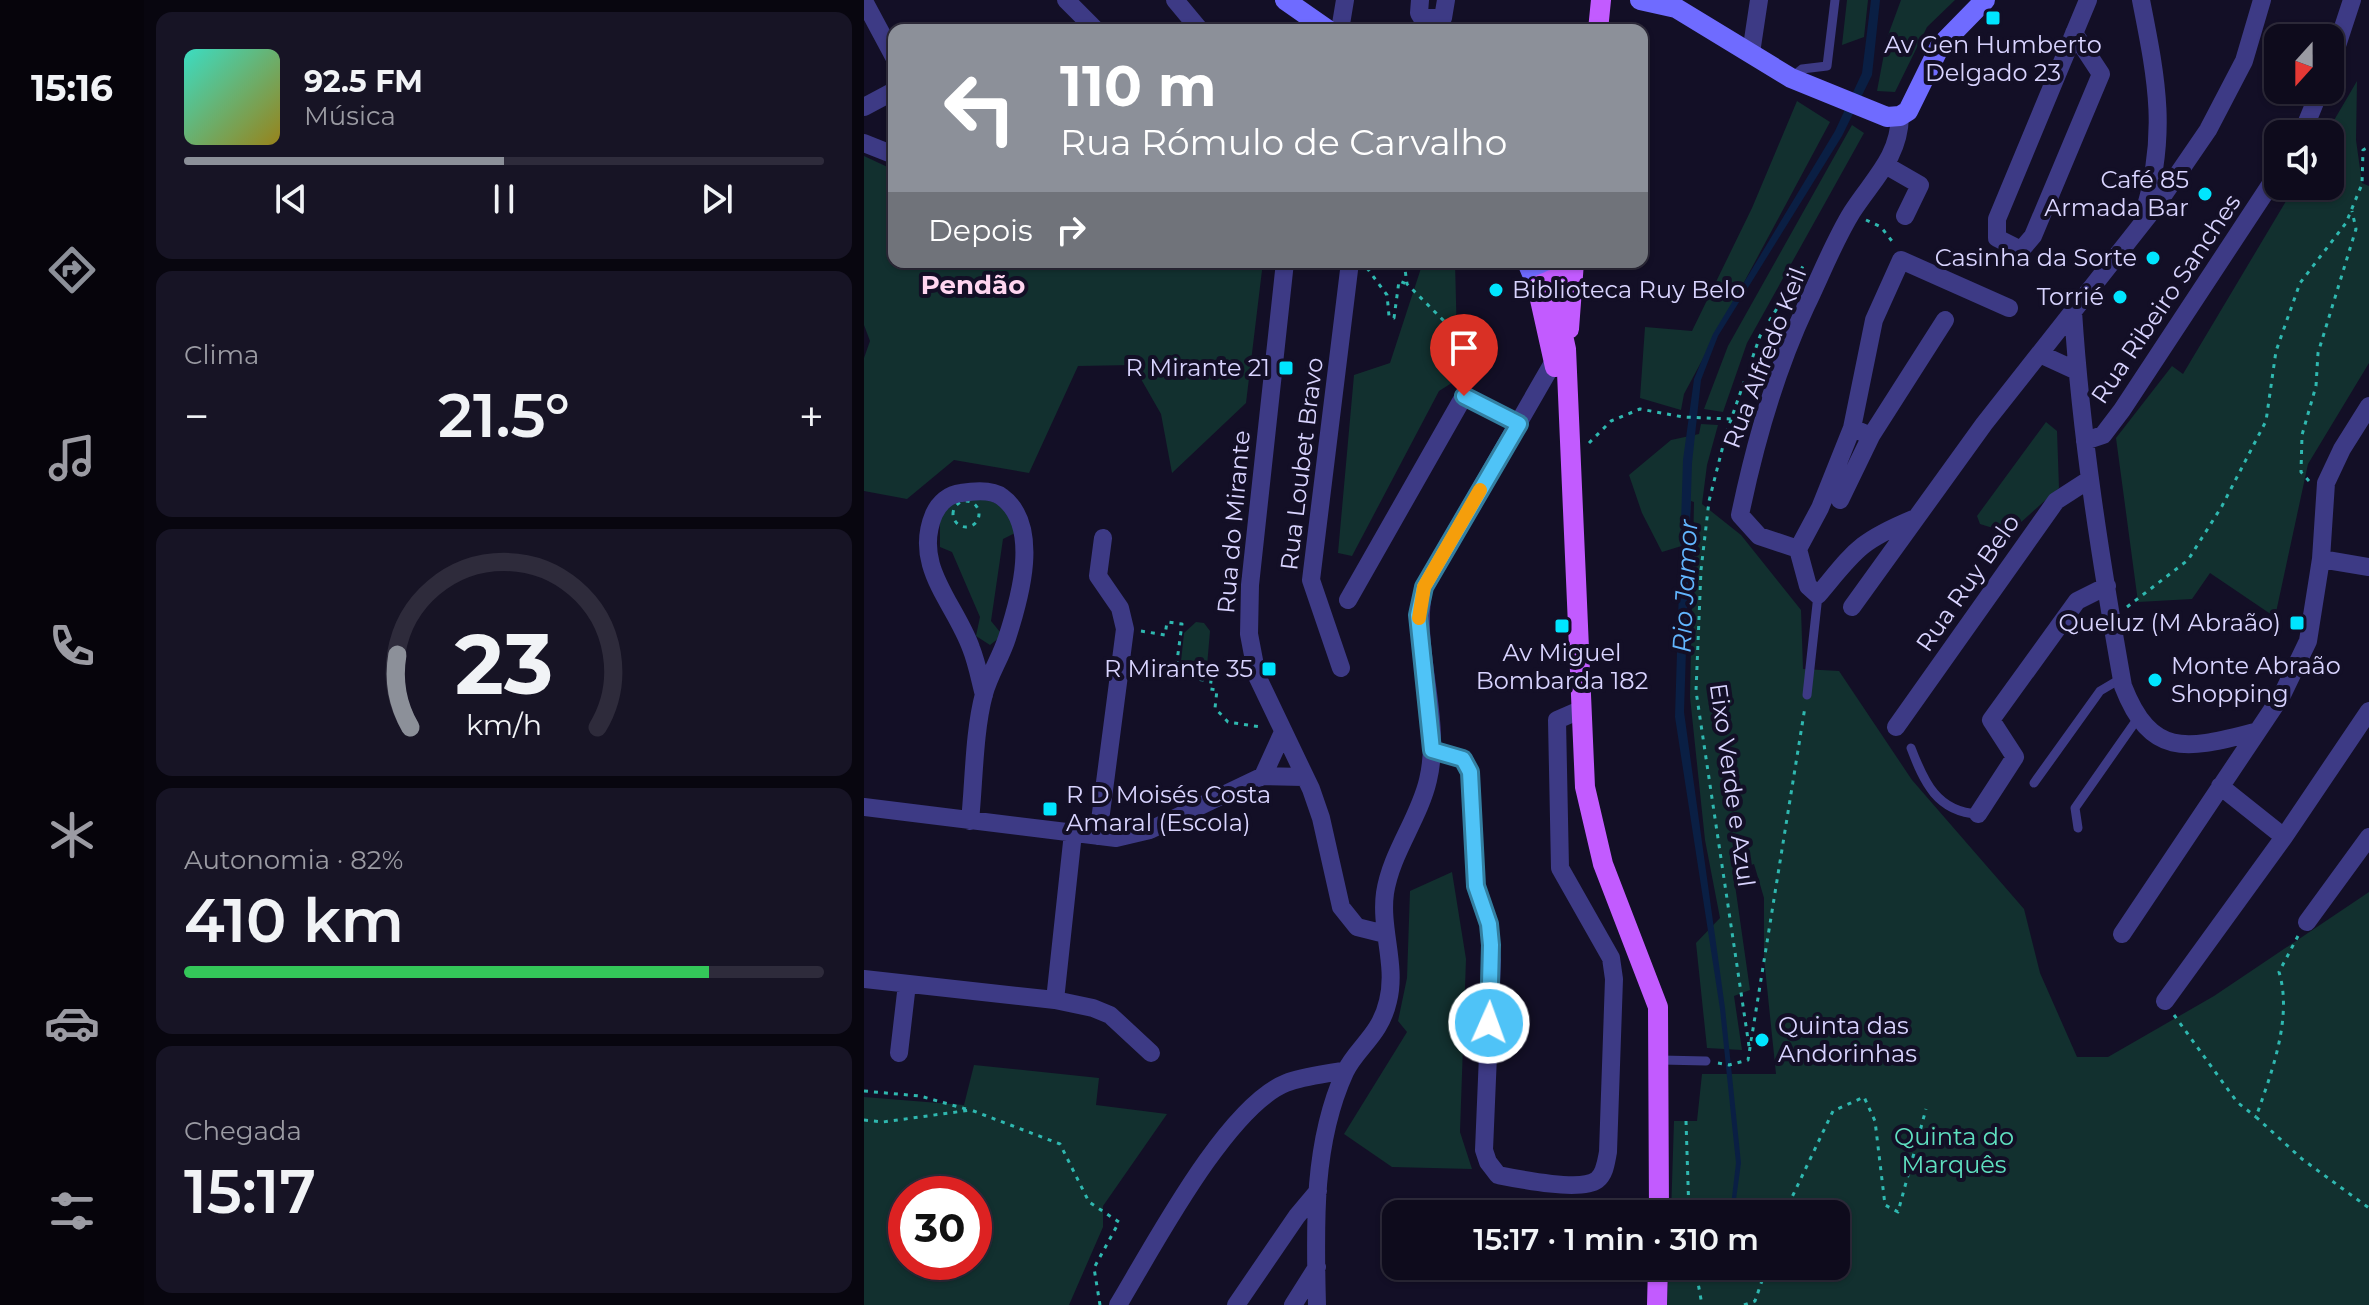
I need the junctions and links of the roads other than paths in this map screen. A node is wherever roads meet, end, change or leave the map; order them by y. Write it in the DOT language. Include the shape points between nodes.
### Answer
graph roads {
  1 [pos="1175,0"];
  2 [pos="1345,0"];
  3 [pos="1420,0"];
  4 [pos="1446,0"];
  5 [pos="1601,0"];
  6 [pos="1640,0"];
  7 [pos="1759,0"];
  8 [pos="1835,0"];
  9 [pos="1985,0"];
  10 [pos="2088,0"];
  11 [pos="2141,0"];
  12 [pos="2262,0"];
  13 [pos="2352,0"];
  14 [pos="864,1"];
  15 [pos="1289,1"];
  16 [pos="1079,3"];
  17 [pos="1092,24"];
  18 [pos="1195,24"];
  19 [pos="1320,24"];
  20 [pos="1341,24"];
  21 [pos="1599,24"];
  22 [pos="2344,24"];
  23 [pos="2074,33"];
  24 [pos="888,46"];
  25 [pos="1751,53"];
  26 [pos="1791,78"];
  27 [pos="888,94"];
  28 [pos="864,107"];
  29 [pos="1900,116"];
  30 [pos="864,143"];
  31 [pos="888,153"];
  32 [pos="1887,166"];
  33 [pos="2264,194"];
  34 [pos="1905,216"];
  35 [pos="2142,223"];
  36 [pos="1284,268"];
  37 [pos="1358,268"];
  38 [pos="1569,268"];
  39 [pos="1573,268"];
  40 [pos="1543,276"];
  41 [pos="2009,308"];
  42 [pos="2073,311"];
  43 [pos="1945,320"];
  44 [pos="2040,354"];
  45 [pos="1560,355"];
  46 [pos="2077,371"];
  47 [pos="2369,406"];
  48 [pos="1519,424"];
  49 [pos="1852,428"];
  50 [pos="1871,436"];
  51 [pos="2085,441"];
  52 [pos="2090,479"];
  53 [pos="1840,500"];
  54 [pos="1916,518"];
  55 [pos="1103,538"];
  56 [pos="1798,549"];
  57 [pos="2321,559"];
  58 [pos="2369,567"];
  59 [pos="2107,586"];
  60 [pos="1818,595"];
  61 [pos="1348,600"];
  62 [pos="1852,607"];
  63 [pos="1007,639"];
  64 [pos="970,644"];
  65 [pos="1341,668"];
  66 [pos="2122,678"];
  67 [pos="984,695"];
  68 [pos="1807,695"];
  69 [pos="1580,710"];
  70 [pos="2369,711"];
  71 [pos="2138,718"];
  72 [pos="1896,727"];
  73 [pos="1282,731"];
  74 [pos="2255,732"];
  75 [pos="1911,748"];
  76 [pos="1432,750"];
  77 [pos="1263,776"];
  78 [pos="1303,777"];
  79 [pos="2034,783"];
  80 [pos="2220,786"];
  81 [pos="864,807"];
  82 [pos="1978,814"];
  83 [pos="970,821"];
  84 [pos="2078,828"];
  85 [pos="1073,833"];
  86 [pos="1098,836"];
  87 [pos="2284,837"];
  88 [pos="2369,837"];
  89 [pos="2307,922"];
  90 [pos="1385,934"];
  91 [pos="2122,934"];
  92 [pos="864,979"];
  93 [pos="907,984"];
  94 [pos="1055,1000"];
  95 [pos="2165,1001"];
  96 [pos="899,1053"];
  97 [pos="1151,1053"];
  98 [pos="1661,1060"];
  99 [pos="1706,1061"];
  100 [pos="1346,1070"];
  101 [pos="1318,1191"];
  102 [pos="1659,1200"];
  103 [pos="1317,1267"];
  104 [pos="1658,1280"];
  105 [pos="1118,1305"];
  106 [pos="1236,1305"];
  107 [pos="1293,1305"];
  108 [pos="1317,1305"];
  109 [pos="1657,1305"];
  1 -- 18 [label="street"];
  2 -- 20 [label="street"];
  3 -- 4 [label="street" via="1422,18 1436,20 1443,18"];
  5 -- 21 [label="main road"];
  6 -- 25 [label="street" via="1676,8"];
  7 -- 25 [label="street"];
  8 -- 26 [label="lane" via="1827,66 1802,69"];
  9 -- 29 [label="street" via="1940,46 1916,98"];
  10 -- 23 [label="street"];
  11 -- 35 [label="street" via="2160,117"];
  12 -- 35 [label="street" via="2244,61 2208,130"];
  13 -- 22 [label="street"];
  14 -- 24 [label="street"];
  15 -- 19 [label="street"];
  16 -- 17 [label="street"];
  23 -- 23 [label="street" via="1997,219 1997,238 2021,250 2033,236 2101,74"];
  25 -- 26 [label="street"];
  26 -- 29 [label="street" via="1865,110"];
  27 -- 28 [label="street"];
  29 -- 32 [label="street, Rua Alfredo Keil" via="1899,142"];
  30 -- 31 [label="street"];
  32 -- 34 [label="street" via="1920,185"];
  32 -- 56 [label="street, Rua Alfredo Keil" via="1852,213 1805,309 1755,439 1740,515 1759,536"];
  33 -- 51 [label="street, Rua Ribeiro Sanches" via="2122,410 2103,435"];
  35 -- 42 [label="street"];
  36 -- 73 [label="street, Rua do Mirante" via="1249,634 1257,676"];
  37 -- 65 [label="street, Rua Loubet Bravo" via="1311,580"];
  38 -- 40 [label="main road"];
  39 -- 45 [label="main road" via="1574,291"];
  40 -- 45 [label="main road"];
  41 -- 49 [label="street" via="1901,260 1874,320"];
  42 -- 44 [label="street"];
  42 -- 46 [label="street"];
  43 -- 50 [label="street"];
  44 -- 46 [label="street"];
  44 -- 54 [label="street"];
  45 -- 48 [label="street"];
  45 -- 69 [label="main road"];
  46 -- 51 [label="street"];
  47 -- 57 [label="street" via="2326,483"];
  48 -- 61 [label="street" via="1464,396"];
  48 -- 76 [label="street" via="1424,587 1418,615"];
  49 -- 50 [label="street"];
  49 -- 56 [label="street"];
  50 -- 53 [label="street"];
  51 -- 52 [label="street"];
  52 -- 59 [label="street"];
  52 -- 72 [label="street, Rua Ruy Belo" via="2056,501"];
  54 -- 60 [label="street" via="1870,537 1840,564"];
  54 -- 62 [label="street"];
  55 -- 86 [label="street" via="1098,576 1120,608 1125,629"];
  56 -- 60 [label="street" via="1808,586"];
  57 -- 58 [label="street"];
  57 -- 74 [label="street" via="2308,641 2282,695"];
  59 -- 66 [label="street"];
  59 -- 82 [label="street" via="2077,601 1991,720 2015,757"];
  60 -- 68 [label="lane"];
  63 -- 64 [label="street" via="996,650"];
  63 -- 64 [label="street" via="1020,588 1024,527 1016,509 999,494 972,491 951,494 937,508 927,556"];
  63 -- 67 [label="street"];
  64 -- 67 [label="street"];
  66 -- 71 [label="street"];
  66 -- 79 [label="lane" via="2100,691"];
  67 -- 83 [label="street"];
  69 -- 76 [label="street" via="1557,720 1560,868 1611,958 1614,979 1608,1152 1598,1180 1585,1186 1498,1175 1488,1162 1484,1150 1492,960 1489,924 1476,886 1470,772 1463,759"];
  69 -- 98 [label="main road" via="1585,787 1598,847 1656,996"];
  70 -- 87 [label="street"];
  71 -- 74 [label="street" via="2174,744 2196,747"];
  71 -- 84 [label="lane" via="2075,808"];
  73 -- 77 [label="street"];
  73 -- 78 [label="street, Rua do Mirante"];
  74 -- 80 [label="street"];
  75 -- 82 [label="lane" via="1926,786 1959,813"];
  76 -- 90 [label="street" via="1428,781 1385,894"];
  77 -- 78 [label="street"];
  77 -- 86 [label="street" via="1150,830 1116,838"];
  78 -- 90 [label="street, Rua do Mirante" via="1321,818 1341,907 1357,927"];
  80 -- 87 [label="street"];
  80 -- 91 [label="street"];
  81 -- 83 [label="street"];
  83 -- 85 [label="street"];
  85 -- 86 [label="street"];
  85 -- 94 [label="street"];
  87 -- 95 [label="street"];
  88 -- 89 [label="street"];
  90 -- 100 [label="street" via="1391,956 1389,1000 1374,1037"];
  92 -- 93 [label="street"];
  93 -- 94 [label="street"];
  93 -- 96 [label="street"];
  94 -- 97 [label="street" via="1110,1015"];
  98 -- 99 [label="lane"];
  98 -- 102 [label="main road"];
  100 -- 101 [label="street" via="1324,1139"];
  100 -- 105 [label="street" via="1286,1083 1222,1139"];
  101 -- 103 [label="street"];
  101 -- 106 [label="street"];
  103 -- 107 [label="street"];
  103 -- 108 [label="street"];
  104 -- 109 [label="main road"];
}
